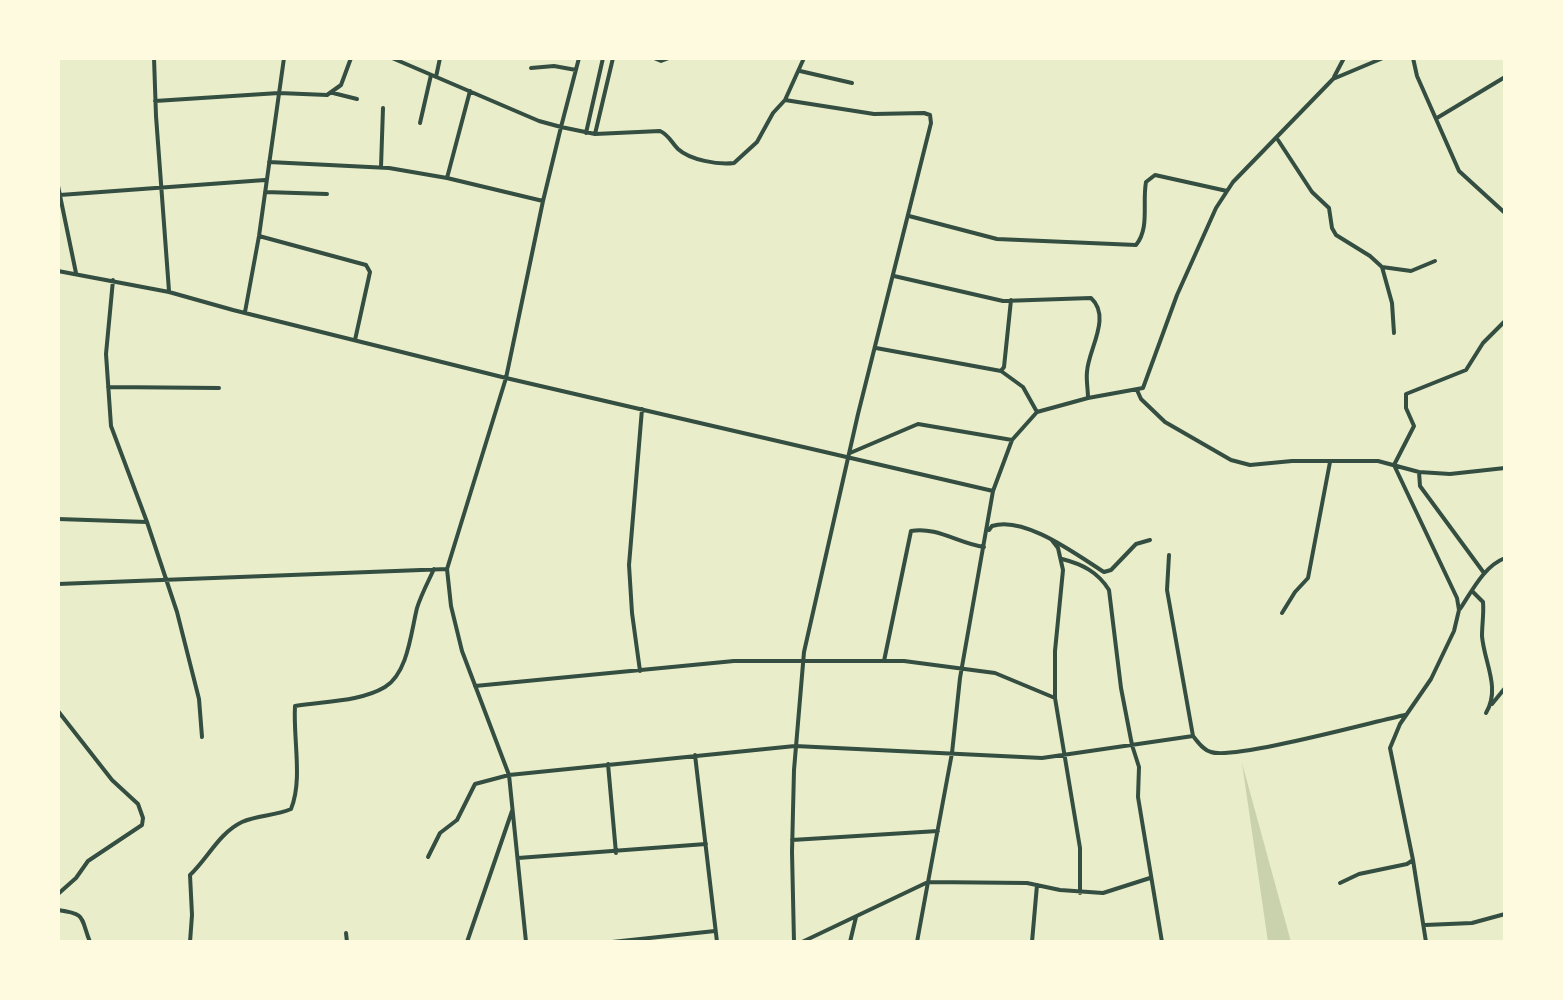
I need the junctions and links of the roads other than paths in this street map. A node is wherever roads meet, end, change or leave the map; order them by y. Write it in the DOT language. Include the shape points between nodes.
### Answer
graph roads {
  1 [pos="154,58"];
  2 [pos="284,58"];
  3 [pos="351,58"];
  4 [pos="392,58"];
  5 [pos="440,58"];
  6 [pos="579,58"];
  7 [pos="603,58"];
  8 [pos="613,58"];
  9 [pos="654,58"];
  10 [pos="669,58"];
  11 [pos="804,58"];
  12 [pos="1344,58"];
  13 [pos="1383,58"];
  14 [pos="1413,58"];
  15 [pos="531,68"];
  16 [pos="576,70"];
  17 [pos="800,71"];
  18 [pos="433,76"];
  19 [pos="1505,77"];
  20 [pos="1333,79"];
  21 [pos="852,83"];
  22 [pos="470,91"];
  23 [pos="279,93"];
  24 [pos="333,93"];
  25 [pos="357,99"];
  26 [pos="785,100"];
  27 [pos="155,101"];
  28 [pos="383,108"];
  29 [pos="1437,118"];
  30 [pos="420,123"];
  31 [pos="561,127"];
  32 [pos="586,133"];
  33 [pos="595,134"];
  34 [pos="1277,139"];
  35 [pos="269,162"];
  36 [pos="381,167"];
  37 [pos="447,178"];
  38 [pos="266,180"];
  39 [pos="58,186"];
  40 [pos="163,188"];
  41 [pos="1227,191"];
  42 [pos="265,192"];
  43 [pos="327,194"];
  44 [pos="60,195"];
  45 [pos="543,201"];
  46 [pos="1505,213"];
  47 [pos="909,216"];
  48 [pos="259,236"];
  49 [pos="1435,261"];
  50 [pos="1382,267"];
  51 [pos="58,271"];
  52 [pos="76,273"];
  53 [pos="894,276"];
  54 [pos="113,280"];
  55 [pos="169,292"];
  56 [pos="1011,300"];
  57 [pos="244,313"];
  58 [pos="1505,321"];
  59 [pos="1394,333"];
  60 [pos="355,340"];
  61 [pos="876,348"];
  62 [pos="1001,371"];
  63 [pos="506,378"];
  64 [pos="108,387"];
  65 [pos="219,388"];
  66 [pos="1137,390"];
  67 [pos="1088,398"];
  68 [pos="642,409"];
  69 [pos="1037,412"];
  70 [pos="1012,440"];
  71 [pos="849,455"];
  72 [pos="1330,462"];
  73 [pos="1394,465"];
  74 [pos="1505,468"];
  75 [pos="1419,472"];
  76 [pos="993,491"];
  77 [pos="58,519"];
  78 [pos="147,522"];
  79 [pos="987,532"];
  80 [pos="1051,539"];
  81 [pos="1150,540"];
  82 [pos="984,547"];
  83 [pos="1169,555"];
  84 [pos="1505,558"];
  85 [pos="1062,559"];
  86 [pos="434,569"];
  87 [pos="447,569"];
  88 [pos="1484,573"];
  89 [pos="164,578"];
  90 [pos="58,584"];
  91 [pos="1472,591"];
  92 [pos="1459,610"];
  93 [pos="1282,613"];
  94 [pos="803,660"];
  95 [pos="884,661"];
  96 [pos="962,667"];
  97 [pos="640,671"];
  98 [pos="475,686"];
  99 [pos="1505,688"];
  100 [pos="1055,698"];
  101 [pos="1492,704"];
  102 [pos="58,711"];
  103 [pos="1486,713"];
  104 [pos="1407,714"];
  105 [pos="1193,736"];
  106 [pos="202,737"];
  107 [pos="1132,745"];
  108 [pos="795,746"];
  109 [pos="952,753"];
  110 [pos="695,755"];
  111 [pos="1065,756"];
  112 [pos="608,764"];
  113 [pos="509,775"];
  114 [pos="513,809"];
  115 [pos="938,831"];
  116 [pos="792,840"];
  117 [pos="706,844"];
  118 [pos="616,853"];
  119 [pos="428,857"];
  120 [pos="518,858"];
  121 [pos="1413,860"];
  122 [pos="1151,878"];
  123 [pos="928,882"];
  124 [pos="1340,883"];
  125 [pos="1037,885"];
  126 [pos="1080,893"];
  127 [pos="58,894"];
  128 [pos="58,910"];
  129 [pos="1505,914"];
  130 [pos="856,917"];
  131 [pos="1425,925"];
  132 [pos="715,931"];
  133 [pos="346,933"];
  134 [pos="90,942"];
  135 [pos="190,942"];
  136 [pos="347,942"];
  137 [pos="467,942"];
  138 [pos="526,942"];
  139 [pos="612,942"];
  140 [pos="717,942"];
  141 [pos="794,942"];
  142 [pos="802,942"];
  143 [pos="850,942"];
  144 [pos="917,942"];
  145 [pos="1032,942"];
  146 [pos="1162,942"];
  147 [pos="1426,942"];
  1 -- 27 [label="street"];
  2 -- 23 [label="street"];
  3 -- 24 [label="street"];
  4 -- 18 [label="street"];
  5 -- 18 [label="street"];
  6 -- 16 [label="street"];
  7 -- 32 [label="street"];
  8 -- 33 [label="street"];
  9 -- 10 [label="street"];
  11 -- 17 [label="street"];
  12 -- 20 [label="street"];
  13 -- 20 [label="street"];
  14 -- 29 [label="street"];
  15 -- 16 [label="street"];
  16 -- 31 [label="street"];
  17 -- 21 [label="street"];
  17 -- 26 [label="street"];
  18 -- 22 [label="street"];
  18 -- 30 [label="street"];
  19 -- 29 [label="street"];
  20 -- 34 [label="street"];
  22 -- 31 [label="street"];
  22 -- 37 [label="street"];
  23 -- 24 [label="street"];
  23 -- 27 [label="street"];
  23 -- 35 [label="street"];
  24 -- 25 [label="street"];
  26 -- 33 [label="street" via="757,142 734,163 695,158 660,131"];
  26 -- 47 [label="street" via="874,114 930,115"];
  27 -- 40 [label="street"];
  28 -- 36 [label="street"];
  29 -- 46 [label="street" via="1459,171"];
  31 -- 32 [label="street"];
  31 -- 45 [label="street"];
  32 -- 33 [label="street"];
  34 -- 41 [label="street"];
  34 -- 50 [label="street" via="1329,208 1336,235"];
  35 -- 36 [label="street"];
  35 -- 38 [label="street"];
  36 -- 37 [label="street"];
  37 -- 45 [label="street"];
  38 -- 40 [label="street"];
  38 -- 42 [label="street"];
  39 -- 44 [label="street"];
  40 -- 44 [label="street"];
  40 -- 55 [label="street"];
  41 -- 47 [label="street" via="1155,175 1146,182 1145,224 1136,245 997,239"];
  41 -- 66 [label="street" via="1177,295 1143,388"];
  42 -- 43 [label="street"];
  42 -- 48 [label="street"];
  44 -- 52 [label="street"];
  45 -- 63 [label="street"];
  47 -- 53 [label="street"];
  48 -- 57 [label="street"];
  48 -- 60 [label="street" via="366,265 370,272"];
  49 -- 50 [label="street" via="1411,271"];
  50 -- 59 [label="street"];
  51 -- 52 [label="street"];
  52 -- 54 [label="street"];
  53 -- 56 [label="street"];
  53 -- 61 [label="street"];
  54 -- 55 [label="street"];
  54 -- 64 [label="street"];
  55 -- 57 [label="street"];
  56 -- 62 [label="street"];
  56 -- 67 [label="street" via="1095,301 1098,332 1087,371"];
  57 -- 60 [label="street"];
  58 -- 73 [label="street" via="1466,370 1406,394 1414,426"];
  60 -- 63 [label="street"];
  61 -- 62 [label="street"];
  61 -- 71 [label="street"];
  62 -- 69 [label="street" via="1023,387"];
  63 -- 68 [label="street"];
  63 -- 87 [label="street"];
  64 -- 65 [label="street"];
  64 -- 78 [label="street" via="111,426"];
  66 -- 67 [label="street"];
  66 -- 72 [label="street" via="1165,422 1231,460 1250,465"];
  67 -- 69 [label="street"];
  68 -- 71 [label="street"];
  68 -- 97 [label="street" via="629,565"];
  69 -- 70 [label="street"];
  70 -- 71 [label="street" via="918,424"];
  70 -- 76 [label="street"];
  71 -- 76 [label="street"];
  71 -- 94 [label="street"];
  72 -- 73 [label="street"];
  72 -- 93 [label="street" via="1308,578"];
  73 -- 75 [label="street"];
  73 -- 92 [label="street"];
  74 -- 75 [label="street"];
  75 -- 88 [label="street" via="1420,486"];
  76 -- 79 [label="street"];
  77 -- 78 [label="street"];
  78 -- 89 [label="street"];
  79 -- 80 [label="street" via="1006,523"];
  79 -- 82 [label="street"];
  80 -- 81 [label="street" via="1104,572 1136,544"];
  80 -- 85 [label="street"];
  82 -- 95 [label="street" via="933,531 911,531"];
  82 -- 96 [label="street"];
  83 -- 105 [label="street" via="1167,590"];
  84 -- 88 [label="street"];
  85 -- 100 [label="street"];
  85 -- 107 [label="street" via="1081,564 1109,590"];
  86 -- 87 [label="street"];
  86 -- 89 [label="street"];
  86 -- 135 [label="street" via="392,681 362,695 295,706 296,796 291,809 228,831 190,875"];
  87 -- 98 [label="street" via="451,606"];
  88 -- 91 [label="street"];
  89 -- 90 [label="street"];
  89 -- 106 [label="street" via="199,699"];
  91 -- 92 [label="street"];
  91 -- 101 [label="street" via="1483,602"];
  92 -- 104 [label="street" via="1431,679"];
  94 -- 95 [label="street"];
  94 -- 97 [label="street"];
  94 -- 108 [label="street"];
  95 -- 96 [label="street"];
  96 -- 100 [label="street" via="995,673"];
  96 -- 109 [label="street"];
  97 -- 98 [label="street"];
  98 -- 113 [label="street"];
  99 -- 101 [label="street"];
  100 -- 111 [label="street"];
  101 -- 103 [label="street"];
  102 -- 127 [label="street" via="112,780 138,804 143,818 142,825 88,861"];
  104 -- 105 [label="street" via="1254,749 1212,753"];
  104 -- 121 [label="street" via="1390,748"];
  105 -- 107 [label="street"];
  107 -- 111 [label="street"];
  107 -- 122 [label="street"];
  108 -- 109 [label="street"];
  108 -- 110 [label="street"];
  108 -- 116 [label="street"];
  109 -- 111 [label="street"];
  109 -- 115 [label="street"];
  110 -- 112 [label="street"];
  110 -- 117 [label="street"];
  111 -- 126 [label="street" via="1082,863"];
  112 -- 113 [label="street"];
  112 -- 118 [label="street"];
  113 -- 114 [label="street"];
  113 -- 119 [label="street" via="475,784 457,820 440,833"];
  114 -- 120 [label="street"];
  114 -- 137 [label="street"];
  115 -- 116 [label="street"];
  115 -- 123 [label="street"];
  116 -- 141 [label="street"];
  117 -- 118 [label="street"];
  117 -- 132 [label="street"];
  118 -- 120 [label="street"];
  120 -- 138 [label="street"];
  121 -- 124 [label="street"];
  121 -- 131 [label="street"];
  122 -- 126 [label="street" via="1110,892"];
  122 -- 146 [label="street"];
  123 -- 125 [label="street"];
  123 -- 130 [label="street"];
  123 -- 144 [label="street"];
  125 -- 126 [label="street"];
  125 -- 145 [label="street"];
  128 -- 134 [label="street" via="83,917"];
  129 -- 131 [label="street" via="1472,923"];
  130 -- 142 [label="street"];
  130 -- 143 [label="street"];
  131 -- 147 [label="street"];
  132 -- 139 [label="street"];
  132 -- 140 [label="street"];
  133 -- 136 [label="street"];
}
